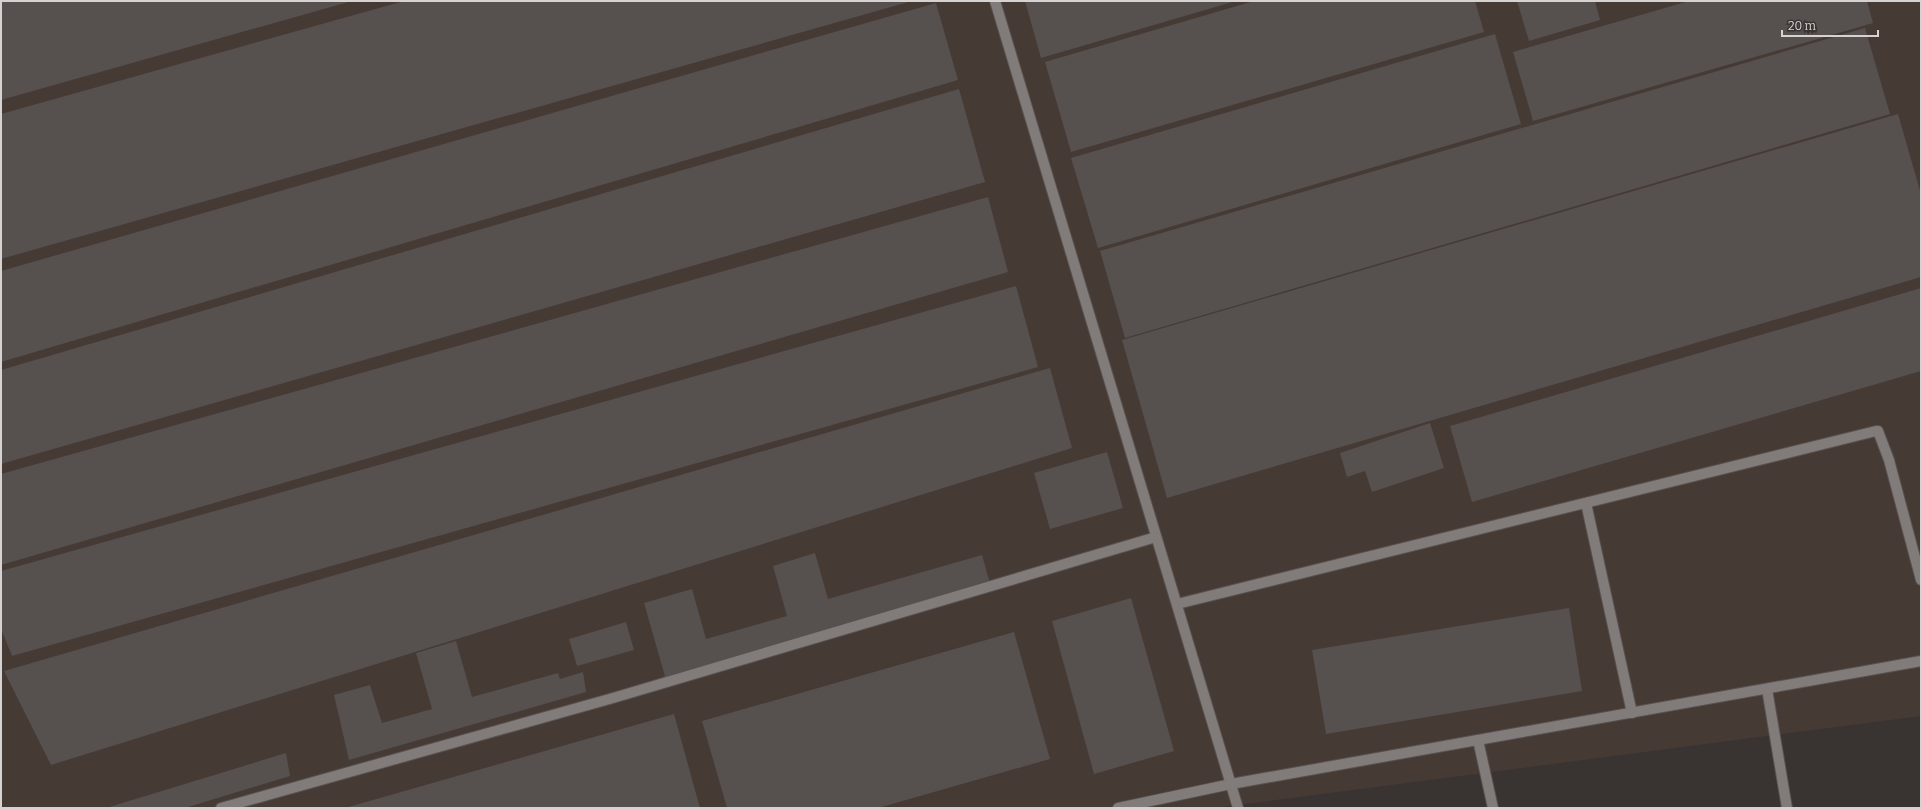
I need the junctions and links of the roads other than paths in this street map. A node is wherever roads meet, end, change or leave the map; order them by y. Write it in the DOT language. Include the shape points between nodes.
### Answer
graph roads {
  1 [pos="995,1"];
  2 [pos="1586,502"];
  3 [pos="1156,536"];
  4 [pos="1921,580"];
  5 [pos="1177,604"];
  6 [pos="1921,661"];
  7 [pos="1767,688"];
  8 [pos="1632,713"];
  9 [pos="1478,740"];
  10 [pos="1231,784"];
  11 [pos="221,808"];
  12 [pos="1118,808"];
  13 [pos="1238,808"];
  14 [pos="1493,808"];
  15 [pos="1787,808"];
  1 -- 3 [label="street"];
  2 -- 4 [label="street" via="1877,431 1889,460"];
  2 -- 5 [label="street"];
  2 -- 8 [label="street"];
  3 -- 5 [label="street"];
  3 -- 11 [label="street" via="613,698"];
  5 -- 10 [label="street"];
  6 -- 7 [label="street"];
  7 -- 8 [label="street"];
  7 -- 15 [label="street"];
  8 -- 9 [label="street"];
  9 -- 10 [label="street"];
  9 -- 14 [label="street"];
  10 -- 12 [label="street"];
  10 -- 13 [label="street"];
}
